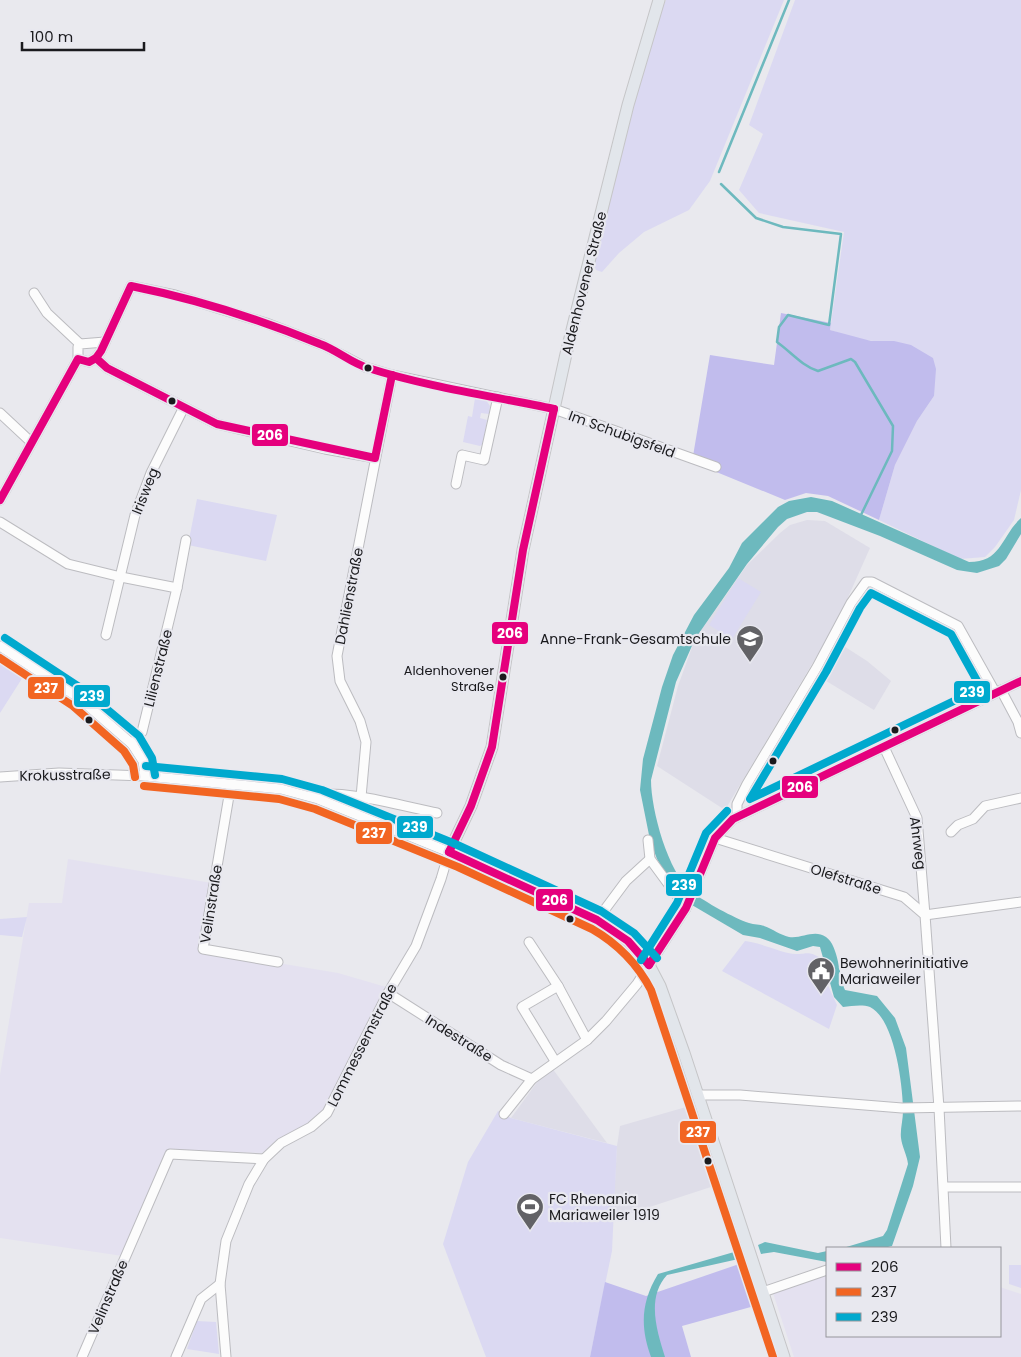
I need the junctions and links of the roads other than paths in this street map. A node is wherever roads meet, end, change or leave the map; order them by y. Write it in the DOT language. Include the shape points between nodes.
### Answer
graph roads {
  1 [pos="658,2"];
  2 [pos="34,293"];
  3 [pos="105,342"];
  4 [pos="80,344"];
  5 [pos="96,358"];
  6 [pos="78,359"];
  7 [pos="392,375"];
  8 [pos="498,397"];
  9 [pos="183,409"];
  10 [pos="554,409"];
  11 [pos="0,413"];
  12 [pos="31,442"];
  13 [pos="375,458"];
  14 [pos="716,467"];
  15 [pos="456,484"];
  16 [pos="0,500"];
  17 [pos="0,522"];
  18 [pos="186,540"];
  19 [pos="121,577"];
  20 [pos="177,588"];
  21 [pos="106,635"];
  22 [pos="0,646"];
  23 [pos="1021,681"];
  24 [pos="998,691"];
  25 [pos="1021,733"];
  26 [pos="132,744"];
  27 [pos="884,747"];
  28 [pos="144,776"];
  29 [pos="0,777"];
  30 [pos="230,784"];
  31 [pos="308,796"];
  32 [pos="360,797"];
  33 [pos="1021,798"];
  34 [pos="354,813"];
  35 [pos="437,813"];
  36 [pos="737,817"];
  37 [pos="951,832"];
  38 [pos="715,838"];
  39 [pos="648,840"];
  40 [pos="448,852"];
  41 [pos="650,859"];
  42 [pos="1021,902"];
  43 [pos="687,907"];
  44 [pos="925,916"];
  45 [pos="598,920"];
  46 [pos="529,942"];
  47 [pos="278,962"];
  48 [pos="649,965"];
  49 [pos="558,986"];
  50 [pos="388,993"];
  51 [pos="587,1040"];
  52 [pos="556,1061"];
  53 [pos="532,1079"];
  54 [pos="698,1095"];
  55 [pos="1021,1106"];
  56 [pos="939,1108"];
  57 [pos="504,1114"];
  58 [pos="264,1159"];
  59 [pos="944,1187"];
  60 [pos="1021,1187"];
  61 [pos="946,1247"];
  62 [pos="826,1270"];
  63 [pos="220,1284"];
  64 [pos="764,1292"];
  65 [pos="82,1357"];
  66 [pos="176,1357"];
  67 [pos="226,1357"];
  68 [pos="784,1357"];
  1 -- 10 [label="main road, Aldenhovener Straße" via="628,105"];
  2 -- 4 [label="street" via="47,313"];
  3 -- 4 [label="street"];
  3 -- 5 [label="street"];
  3 -- 7 [label="street, Im Schubigsfeld" via="131,286 275,326 323,345 356,364"];
  4 -- 6 [label="street"];
  5 -- 6 [label="street" via="89,362"];
  5 -- 9 [label="street" via="107,368"];
  6 -- 12 [label="street"];
  7 -- 8 [label="street, Im Schubigsfeld"];
  7 -- 13 [label="street, Dahlienstraße"];
  8 -- 10 [label="street, Im Schubigsfeld"];
  8 -- 15 [label="street" via="484,460 462,455"];
  9 -- 13 [label="street" via="218,424"];
  9 -- 19 [label="street, Irisweg" via="135,515"];
  10 -- 14 [label="street, Im Schubigsfeld"];
  10 -- 40 [label="main road, Aldenhovener Straße" via="524,550 492,747 471,806"];
  11 -- 12 [label="street"];
  12 -- 16 [label="street"];
  13 -- 32 [label="street, Dahlienstraße" via="338,656 340,682 360,721 366,742"];
  17 -- 19 [label="street" via="68,564"];
  18 -- 20 [label="street, Lilienstraße"];
  19 -- 20 [label="street"];
  19 -- 21 [label="street"];
  20 -- 26 [label="street, Lilienstraße" via="142,732"];
  22 -- 26 [label="street" via="80,698"];
  23 -- 24 [label="street"];
  24 -- 25 [label="street" via="1018,722"];
  24 -- 27 [label="street"];
  24 -- 36 [label="street" via="958,626 872,582 866,582 747,784 737,804"];
  26 -- 28 [label="street" via="143,761"];
  27 -- 36 [label="street"];
  27 -- 44 [label="street, Ahrweg" via="917,818"];
  28 -- 29 [label="street, Krokusstraße" via="59,773"];
  28 -- 30 [label="street, Krokusstraße"];
  30 -- 31 [label="street, Krokusstraße" via="281,789"];
  30 -- 47 [label="street, Velinstraße" via="203,949"];
  31 -- 32 [label="street, Krokusstraße" via="323,792"];
  31 -- 34 [label="street, Krokusstraße"];
  32 -- 34 [label="street, Dahlienstraße"];
  32 -- 35 [label="street, Krokusstraße"];
  33 -- 37 [label="street" via="985,806 973,819"];
  34 -- 40 [label="street, Krokusstraße"];
  36 -- 38 [label="street"];
  38 -- 43 [label="street"];
  38 -- 44 [label="street, Olefstraße" via="904,897"];
  39 -- 41 [label="street"];
  40 -- 45 [label="main road"];
  40 -- 50 [label="street, Lommessemstraße" via="416,946"];
  41 -- 43 [label="street"];
  41 -- 45 [label="street" via="626,881"];
  42 -- 44 [label="street"];
  43 -- 48 [label="street"];
  44 -- 56 [label="street"];
  45 -- 48 [label="main road" via="628,941"];
  46 -- 49 [label="street"];
  48 -- 51 [label="street" via="606,1021"];
  48 -- 54 [label="main road" via="660,986"];
  49 -- 51 [label="street"];
  49 -- 52 [label="street" via="522,1007"];
  50 -- 53 [label="street, Indestraße" via="501,1065"];
  50 -- 58 [label="street, Lommessemstraße" via="328,1113 311,1127 281,1143"];
  51 -- 52 [label="street"];
  52 -- 53 [label="street"];
  53 -- 57 [label="street"];
  54 -- 56 [label="street"];
  54 -- 64 [label="main road"];
  55 -- 56 [label="street"];
  56 -- 59 [label="street"];
  58 -- 63 [label="street, Lommessemstraße" via="249,1184 226,1241"];
  58 -- 65 [label="street, Velinstraße" via="170,1154"];
  59 -- 60 [label="street"];
  59 -- 61 [label="street"];
  62 -- 64 [label="street"];
  63 -- 66 [label="street" via="201,1299"];
  63 -- 67 [label="street, Lommessemstraße"];
  64 -- 68 [label="main road"];
}
